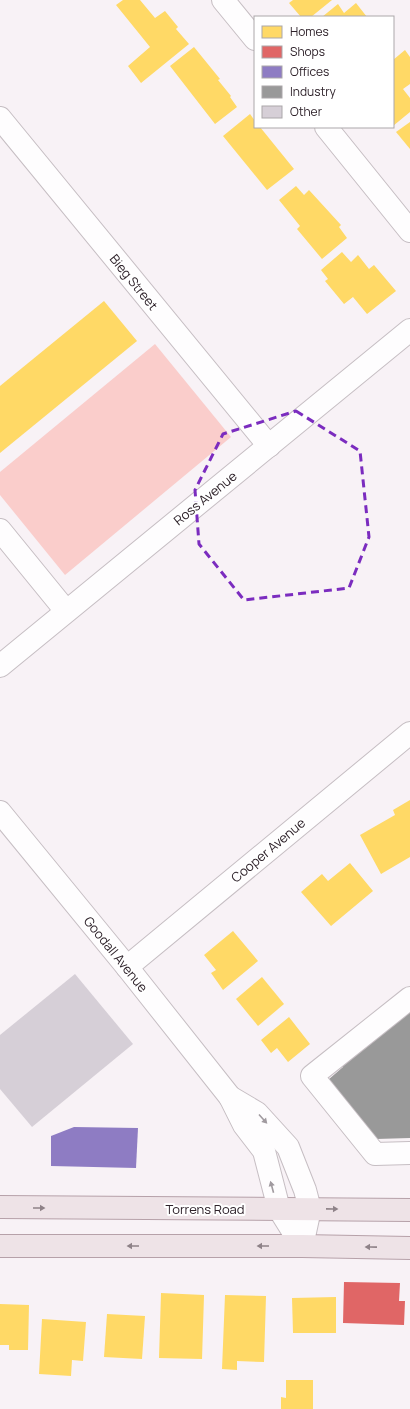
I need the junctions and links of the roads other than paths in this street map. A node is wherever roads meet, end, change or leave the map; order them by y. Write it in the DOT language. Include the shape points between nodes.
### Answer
graph roads {
  1 [pos="223,0"];
  2 [pos="254,38"];
  3 [pos="0,118"];
  4 [pos="327,128"];
  5 [pos="410,230"];
  6 [pos="410,330"];
  7 [pos="269,446"];
  8 [pos="0,530"];
  9 [pos="66,611"];
  10 [pos="0,666"];
  11 [pos="410,733"];
  12 [pos="0,812"];
  13 [pos="126,967"];
  14 [pos="410,998"];
  15 [pos="230,1097"];
  16 [pos="410,1153"];
  17 [pos="0,1207"];
  18 [pos="279,1209"];
  19 [pos="310,1209"];
  20 [pos="410,1210"];
  21 [pos="0,1246"];
  22 [pos="302,1246"];
  23 [pos="410,1248"];
  1 -- 2 [label="street"];
  3 -- 7 [label="street, Bieg Street"];
  4 -- 5 [label="street"];
  6 -- 7 [label="street, Ross Avenue"];
  7 -- 9 [label="street, Ross Avenue"];
  8 -- 9 [label="street"];
  9 -- 10 [label="street, Ross Avenue"];
  11 -- 13 [label="street, Cooper Avenue"];
  12 -- 13 [label="street, Goodall Avenue"];
  13 -- 15 [label="street, Goodall Avenue"];
  14 -- 16 [label="street" via="312,1076 375,1154"];
  18 -- 15 [label="street, Goodall Avenue, one-way" via="264,1151 244,1125"];
  15 -- 19 [label="street, Goodall Avenue, one-way" via="257,1113 288,1147"];
  17 -- 18 [label="main road, Torrens Road, one-way"];
  18 -- 19 [label="main road, Torrens Road"];
  18 -- 22 [label="street, Goodall Avenue"];
  19 -- 20 [label="main road, Torrens Road, one-way"];
  19 -- 22 [label="street, Goodall Avenue"];
  22 -- 21 [label="main road, one-way"];
  23 -- 22 [label="main road, one-way"];
}
